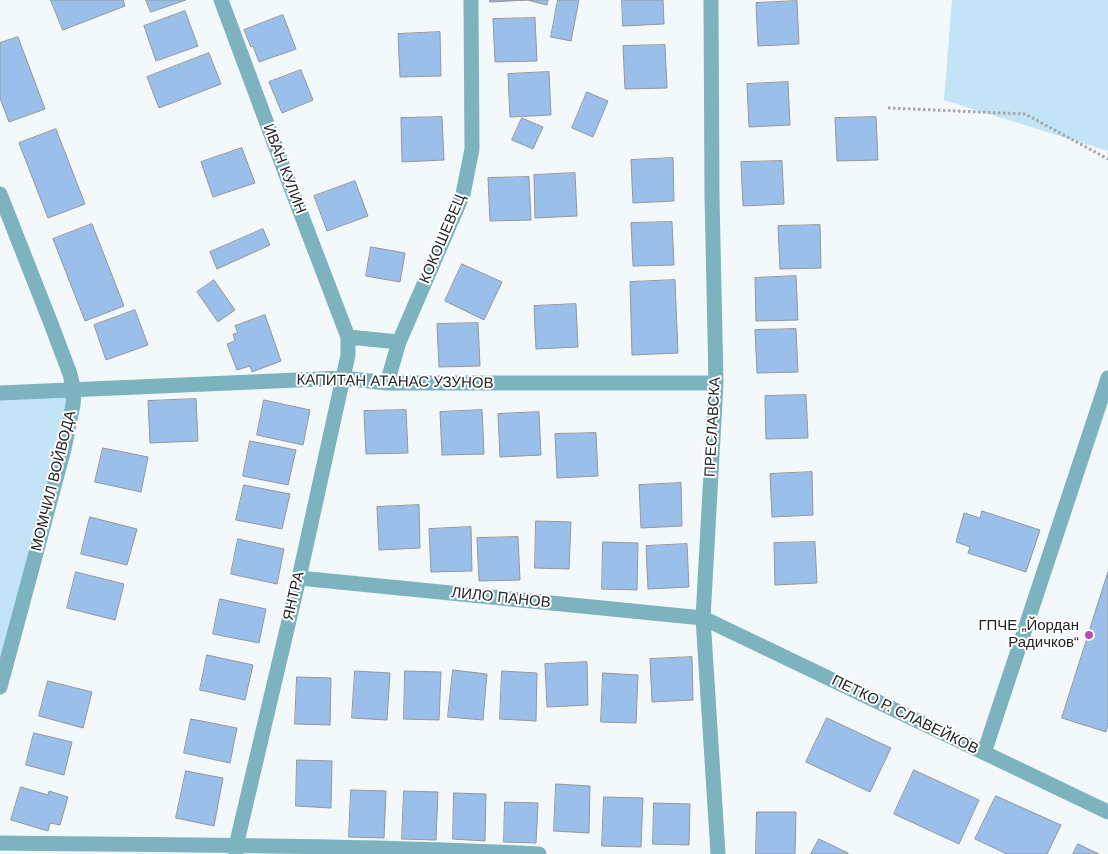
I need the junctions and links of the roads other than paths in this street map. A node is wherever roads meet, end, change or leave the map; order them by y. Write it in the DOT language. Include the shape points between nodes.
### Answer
graph roads {
  1 [pos="221,0"];
  2 [pos="471,0"];
  3 [pos="711,0"];
  4 [pos="0,194"];
  5 [pos="348,337"];
  6 [pos="399,342"];
  7 [pos="343,378"];
  8 [pos="1108,378"];
  9 [pos="387,382"];
  10 [pos="716,383"];
  11 [pos="74,391"];
  12 [pos="0,393"];
  13 [pos="298,578"];
  14 [pos="703,618"];
  15 [pos="0,687"];
  16 [pos="984,753"];
  17 [pos="1108,812"];
  18 [pos="0,843"];
  19 [pos="236,850"];
  20 [pos="468,852"];
  21 [pos="539,854"];
  22 [pos="718,854"];
  1 -- 5 [label="street, ИВАН КУЛИН"];
  2 -- 6 [label="street, КОКОШЕВЕЦ" via="472,149 463,194"];
  3 -- 10 [label="street, ПРЕСЛАВСКА"];
  4 -- 11 [label="street, МОМЧИЛ ВОЙВОДА" via="57,338"];
  5 -- 6 [label="street"];
  5 -- 7 [label="street, ЯНТРА"];
  6 -- 9 [label="street, КОКОШЕВЕЦ"];
  7 -- 9 [label="street, КАПИТАН АТАНАС УЗУНОВ"];
  7 -- 11 [label="street, КАПИТАН АТАНАС УЗУНОВ"];
  7 -- 13 [label="street, ЯНТРА"];
  8 -- 16 [label="street"];
  9 -- 10 [label="street, КАПИТАН АТАНАС УЗУНОВ"];
  10 -- 14 [label="street, ПРЕСЛАВСКА"];
  11 -- 12 [label="street, КАПИТАН АТАНАС УЗУНОВ"];
  11 -- 15 [label="street, МОМЧИЛ ВОЙВОДА" via="64,449"];
  13 -- 14 [label="street, ЛИЛО ПАНОВ"];
  13 -- 19 [label="street, ЯНТРА"];
  14 -- 16 [label="street, ПЕТКО Р. СЛАВЕЙКОВ"];
  14 -- 22 [label="street, ПРЕСЛАВСКА"];
  16 -- 17 [label="street, ПЕТКО Р. СЛАВЕЙКОВ"];
  18 -- 19 [label="street"];
  19 -- 20 [label="street"];
  20 -- 21 [label="street"];
}
